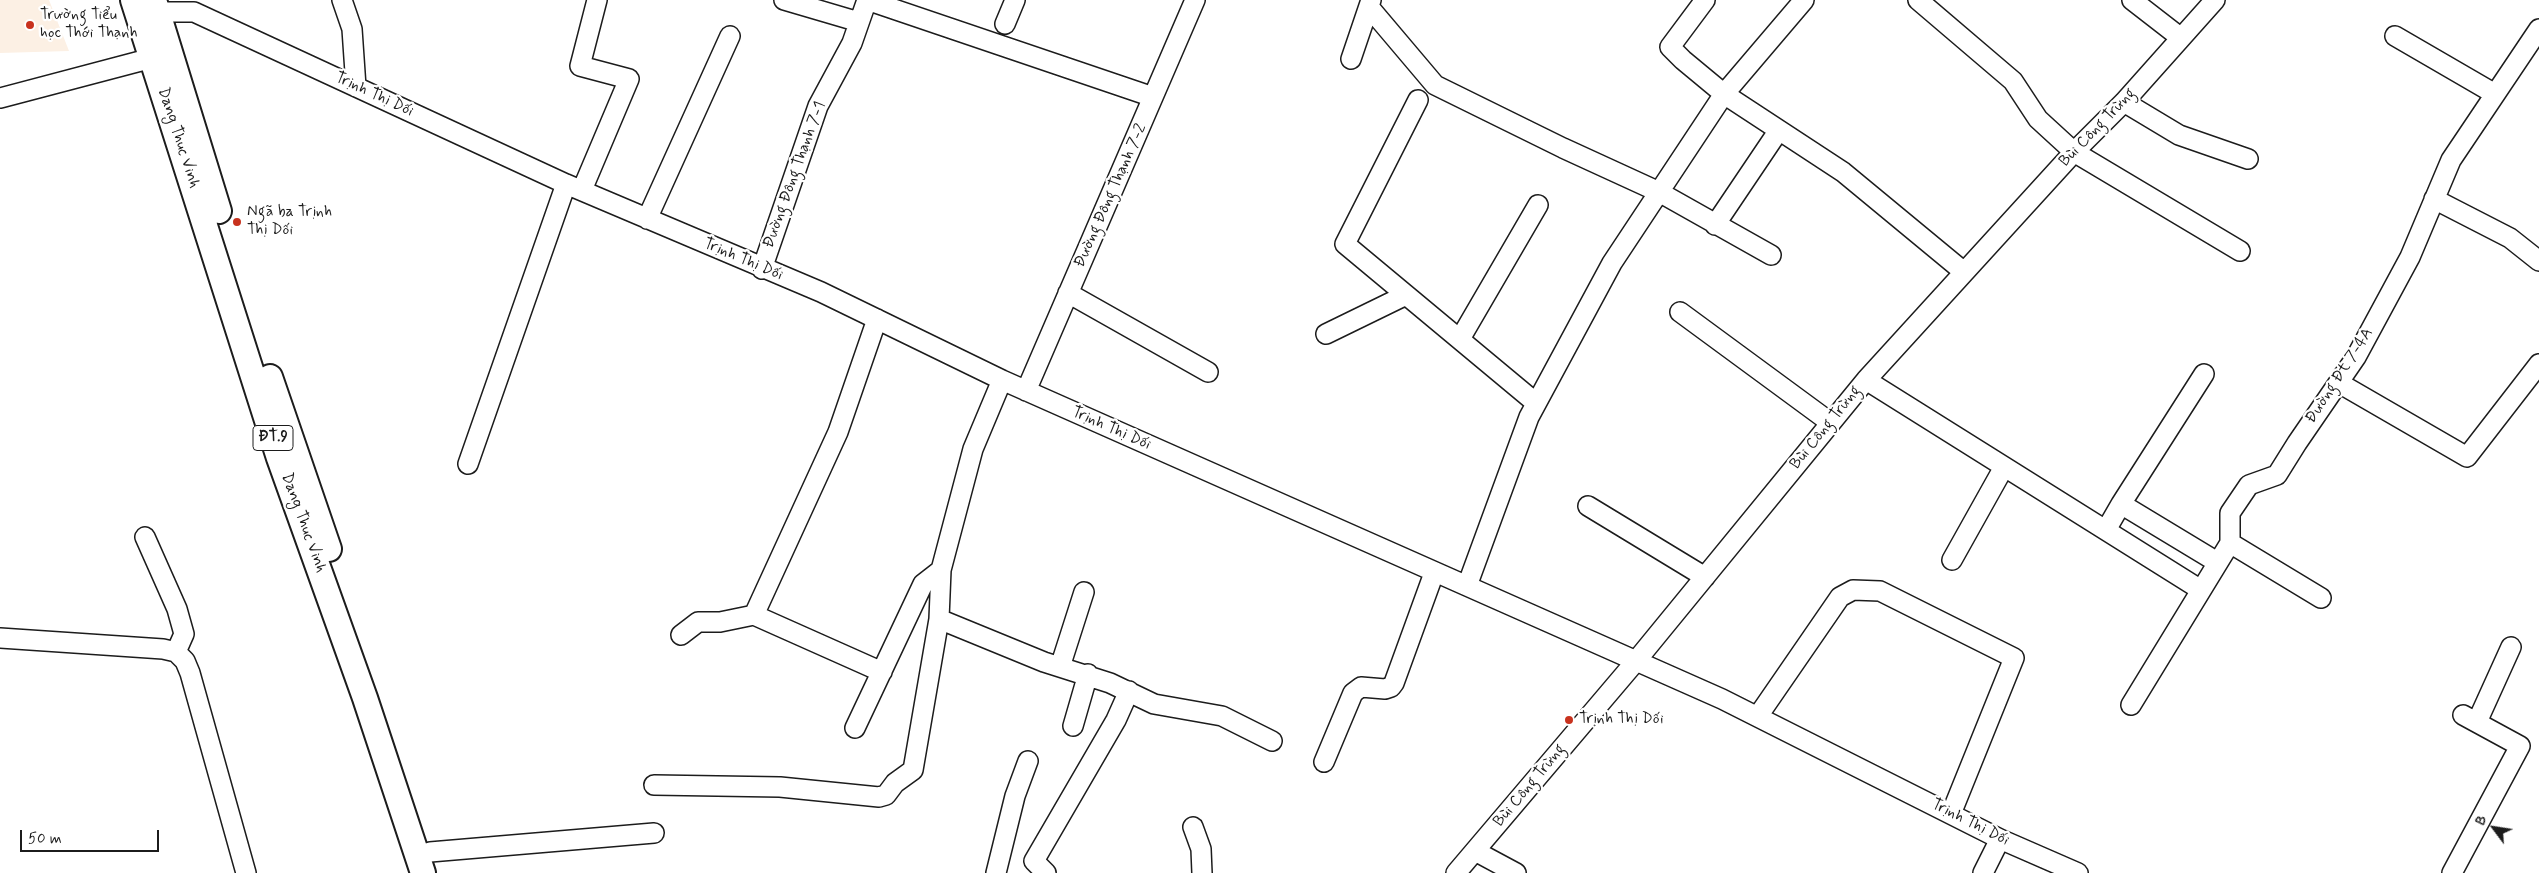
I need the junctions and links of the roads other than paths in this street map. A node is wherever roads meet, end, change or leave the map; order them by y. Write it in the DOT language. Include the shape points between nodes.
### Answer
graph roads {
  1 [pos="342,0"];
  2 [pos="597,0"];
  3 [pos="784,0"];
  4 [pos="867,0"];
  5 [pos="1015,0"];
  6 [pos="1195,0"];
  7 [pos="1705,0"];
  8 [pos="1804,0"];
  9 [pos="1918,0"];
  10 [pos="2132,0"];
  11 [pos="2215,0"];
  12 [pos="1370,4"];
  13 [pos="146,6"];
  14 [pos="859,22"];
  15 [pos="1005,24"];
  16 [pos="2539,29"];
  17 [pos="730,36"];
  18 [pos="2395,36"];
  19 [pos="2182,38"];
  20 [pos="152,58"];
  21 [pos="1351,59"];
  22 [pos="356,87"];
  23 [pos="1724,94"];
  24 [pos="2495,94"];
  25 [pos="1153,97"];
  26 [pos="0,98"];
  27 [pos="1418,100"];
  28 [pos="2124,102"];
  29 [pos="1779,130"];
  30 [pos="2074,152"];
  31 [pos="2248,159"];
  32 [pos="574,187"];
  33 [pos="1659,192"];
  34 [pos="2434,199"];
  35 [pos="1538,205"];
  36 [pos="647,218"];
  37 [pos="1715,225"];
  38 [pos="2240,251"];
  39 [pos="1771,255"];
  40 [pos="2539,261"];
  41 [pos="762,268"];
  42 [pos="1964,272"];
  43 [pos="1068,293"];
  44 [pos="1406,295"];
  45 [pos="1680,312"];
  46 [pos="877,319"];
  47 [pos="1326,334"];
  48 [pos="1460,339"];
  49 [pos="2539,364"];
  50 [pos="1208,372"];
  51 [pos="2204,374"];
  52 [pos="1002,380"];
  53 [pos="1866,380"];
  54 [pos="2339,383"];
  55 [pos="1026,391"];
  56 [pos="1536,403"];
  57 [pos="1831,423"];
  58 [pos="468,464"];
  59 [pos="2004,467"];
  60 [pos="2121,504"];
  61 [pos="1588,506"];
  62 [pos="2106,530"];
  63 [pos="145,537"];
  64 [pos="2230,543"];
  65 [pos="1952,560"];
  66 [pos="2217,562"];
  67 [pos="941,570"];
  68 [pos="1434,573"];
  69 [pos="1705,577"];
  70 [pos="1467,586"];
  71 [pos="2201,590"];
  72 [pos="1084,592"];
  73 [pos="2321,598"];
  74 [pos="754,615"];
  75 [pos="939,619"];
  76 [pos="681,635"];
  77 [pos="0,638"];
  78 [pos="2511,647"];
  79 [pos="176,652"];
  80 [pos="1636,661"];
  81 [pos="1060,667"];
  82 [pos="882,672"];
  83 [pos="1088,674"];
  84 [pos="1129,691"];
  85 [pos="2131,705"];
  86 [pos="1758,716"];
  87 [pos="1073,726"];
  88 [pos="855,728"];
  89 [pos="1272,741"];
  90 [pos="1028,761"];
  91 [pos="1324,762"];
  92 [pos="654,785"];
  93 [pos="1952,814"];
  94 [pos="1193,826"];
  95 [pos="654,834"];
  96 [pos="2000,839"];
  97 [pos="1475,851"];
  98 [pos="430,866"];
  99 [pos="246,873"];
  100 [pos="996,873"];
  101 [pos="1046,873"];
  102 [pos="1202,873"];
  103 [pos="1456,873"];
  104 [pos="1516,873"];
  105 [pos="1984,873"];
  106 [pos="2078,873"];
  107 [pos="2452,873"];
  1 -- 22 [label="street" via="352,29"];
  2 -- 32 [label="street" via="580,66 629,79"];
  3 -- 14 [label="street"];
  4 -- 14 [label="street, Đường Đông Thạnh 7-1"];
  4 -- 25 [label="street"];
  5 -- 15 [label="street"];
  6 -- 25 [label="street, Đường Đông Thạnh 7-2"];
  7 -- 23 [label="street" via="1670,47"];
  8 -- 23 [label="street"];
  9 -- 30 [label="street" via="2013,81 2038,119"];
  10 -- 19 [label="street"];
  11 -- 19 [label="street, Bùi Công Trừng"];
  12 -- 21 [label="street"];
  12 -- 33 [label="street" via="1435,85"];
  13 -- 20 [label="main road, Dang Thuc Vinh / ĐT.9"];
  13 -- 22 [label="street, Trịnh Thị Dối" via="194,12"];
  13 -- 98 [label="main road, Dang Thuc Vinh / ĐT.9"];
  14 -- 41 [label="street, Đường Đông Thạnh 7-1" via="852,43 818,106"];
  16 -- 24 [label="street, Đường Đt 7-4A"];
  17 -- 36 [label="street"];
  18 -- 24 [label="street"];
  19 -- 28 [label="street, Bùi Công Trừng"];
  20 -- 26 [label="street"];
  20 -- 98 [label="main road, Dang Thuc Vinh / ĐT.9" via="279,458 365,698"];
  22 -- 32 [label="street, Trịnh Thị Dối"];
  23 -- 29 [label="street"];
  23 -- 33 [label="street"];
  24 -- 34 [label="street, Đường Đt 7-4A" via="2451,160"];
  25 -- 43 [label="street, Đường Đông Thạnh 7-2"];
  27 -- 44 [label="street" via="1344,244"];
  28 -- 30 [label="street, Bùi Công Trừng"];
  28 -- 31 [label="street" via="2179,135"];
  29 -- 37 [label="street"];
  29 -- 42 [label="street" via="1843,172"];
  30 -- 38 [label="street"];
  30 -- 42 [label="street, Bùi Công Trừng"];
  32 -- 36 [label="street, Trịnh Thị Dối"];
  32 -- 58 [label="street"];
  33 -- 37 [label="street"];
  33 -- 56 [label="street" via="1612,263"];
  34 -- 40 [label="street" via="2510,238"];
  34 -- 54 [label="street, Đường Đt 7-4A" via="2410,258"];
  35 -- 48 [label="street"];
  36 -- 41 [label="street, Trịnh Thị Dối"];
  37 -- 39 [label="street"];
  41 -- 46 [label="street, Trịnh Thị Dối"];
  42 -- 53 [label="street, Bùi Công Trừng"];
  43 -- 50 [label="street"];
  43 -- 55 [label="street, Đường Đông Thạnh 7-2"];
  44 -- 47 [label="street"];
  44 -- 48 [label="street"];
  45 -- 57 [label="street"];
  46 -- 52 [label="street, Trịnh Thị Dối"];
  46 -- 74 [label="street" via="838,432"];
  48 -- 56 [label="street"];
  49 -- 54 [label="street" via="2467,457"];
  51 -- 60 [label="street"];
  52 -- 55 [label="street, Trịnh Thị Dối"];
  52 -- 67 [label="street" via="973,449"];
  53 -- 57 [label="street, Bùi Công Trừng"];
  53 -- 59 [label="street"];
  54 -- 64 [label="street, Đường Đt 7-4A" via="2277,475 2249,485 2234,506 2230,513"];
  55 -- 68 [label="street, Trịnh Thị Dối"];
  56 -- 70 [label="street"];
  57 -- 69 [label="street, Bùi Công Trừng"];
  59 -- 62 [label="street"];
  59 -- 65 [label="street"];
  60 -- 62 [label="street"];
  60 -- 66 [label="street"];
  61 -- 69 [label="street"];
  62 -- 71 [label="street"];
  63 -- 79 [label="street" via="177,609 184,634"];
  64 -- 66 [label="street"];
  64 -- 73 [label="street"];
  66 -- 71 [label="street"];
  67 -- 75 [label="street"];
  67 -- 82 [label="street" via="923,584"];
  68 -- 70 [label="street, Trịnh Thị Dối"];
  68 -- 91 [label="street" via="1394,683 1391,688 1361,687 1353,693"];
  69 -- 80 [label="street, Bùi Công Trừng"];
  70 -- 80 [label="street, Trịnh Thị Dối"];
  71 -- 85 [label="street"];
  72 -- 81 [label="street"];
  74 -- 76 [label="street" via="720,622 698,622"];
  74 -- 82 [label="street"];
  75 -- 81 [label="street"];
  75 -- 92 [label="street" via="913,770 895,783 886,795 879,797 780,787"];
  77 -- 79 [label="street"];
  78 -- 107 [label="street" via="2470,718 2520,746"];
  79 -- 99 [label="street" via="190,673"];
  80 -- 86 [label="street, Trịnh Thị Dối"];
  80 -- 97 [label="street, Bùi Công Trừng"];
  81 -- 83 [label="street"];
  82 -- 88 [label="street"];
  83 -- 84 [label="street"];
  83 -- 87 [label="street"];
  84 -- 89 [label="street" via="1154,704 1222,716"];
  84 -- 101 [label="street" via="1116,720 1034,862"];
  86 -- 93 [label="street, Trịnh Thị Dối"];
  86 -- 93 [label="street" via="1840,597 1853,590 1880,591 2014,658"];
  90 -- 100 [label="street" via="1015,796"];
  93 -- 96 [label="street, Trịnh Thị Dối"];
  94 -- 102 [label="street" via="1201,849"];
  95 -- 98 [label="street"];
  96 -- 105 [label="street"];
  96 -- 106 [label="street, Trịnh Thị Dối"];
  97 -- 103 [label="street, Bùi Công Trừng"];
  97 -- 104 [label="street"];
}
